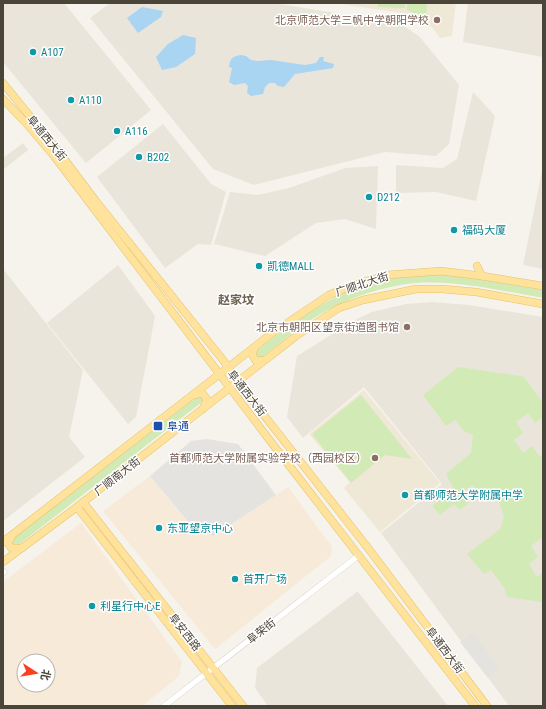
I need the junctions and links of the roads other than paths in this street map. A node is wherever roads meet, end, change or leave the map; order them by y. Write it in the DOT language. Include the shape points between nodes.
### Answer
graph roads {
  1 [pos="3,83"];
  2 [pos="3,100"];
  3 [pos="477,266"];
  4 [pos="386,267"];
  5 [pos="387,275"];
  6 [pos="482,276"];
  7 [pos="543,286"];
  8 [pos="543,304"];
  9 [pos="255,347"];
  10 [pos="265,360"];
  11 [pos="228,368"];
  12 [pos="220,374"];
  13 [pos="238,382"];
  14 [pos="230,388"];
  15 [pos="193,396"];
  16 [pos="203,409"];
  17 [pos="83,502"];
  18 [pos="77,507"];
  19 [pos="12,534"];
  20 [pos="3,542"];
  21 [pos="22,548"];
  22 [pos="358,556"];
  23 [pos="3,562"];
  24 [pos="213,668"];
  25 [pos="206,673"];
  26 [pos="164,706"];
  27 [pos="232,706"];
  28 [pos="243,706"];
  29 [pos="476,706"];
  30 [pos="487,706"];
  1 -- 11 [label="main road, 阜通西大街"];
  2 -- 12 [label="main road, 阜通西大街" via="54,156"];
  3 -- 6 [label="main road"];
  4 -- 5 [label="main road"];
  5 -- 6 [label="main road, 广顺北大街" via="441,271"];
  5 -- 9 [label="main road, 广顺北大街" via="329,295"];
  6 -- 7 [label="main road, 广顺北大街"];
  8 -- 10 [label="main road, 广顺北大街" via="476,292 416,289 363,300 339,308"];
  9 -- 10 [label="main road" via="252,354 256,361"];
  9 -- 11 [label="main road, 广顺北大街"];
  10 -- 13 [label="main road, 广顺北大街"];
  11 -- 12 [label="main road, 广顺北大街"];
  11 -- 13 [label="main road, 阜通西大街"];
  12 -- 14 [label="main road, 阜通西大街"];
  12 -- 15 [label="main road, 广顺南大街"];
  13 -- 14 [label="main road, 广顺北大街"];
  13 -- 30 [label="main road, 阜通西大街"];
  14 -- 16 [label="main road, 广顺南大街"];
  14 -- 22 [label="main road, 阜通西大街"];
  15 -- 16 [label="main road" via="202,393 207,399"];
  15 -- 19 [label="main road, 广顺南大街"];
  16 -- 17 [label="main road, 广顺南大街"];
  17 -- 18 [label="main road, 广顺南大街"];
  17 -- 24 [label="main road, 阜安西路"];
  18 -- 21 [label="main road, 广顺南大街"];
  18 -- 25 [label="main road, 阜安西路"];
  19 -- 20 [label="main road, 广顺南大街"];
  19 -- 21 [label="main road" via="8,543 11,548"];
  21 -- 23 [label="main road, 广顺南大街"];
  22 -- 24 [label="street, 阜荣街"];
  22 -- 29 [label="main road, 阜通西大街"];
  24 -- 25 [label="street, 阜荣街"];
  24 -- 28 [label="main road, 阜安西路"];
  25 -- 26 [label="street, 阜荣街"];
  25 -- 27 [label="main road, 阜安西路"];
}
